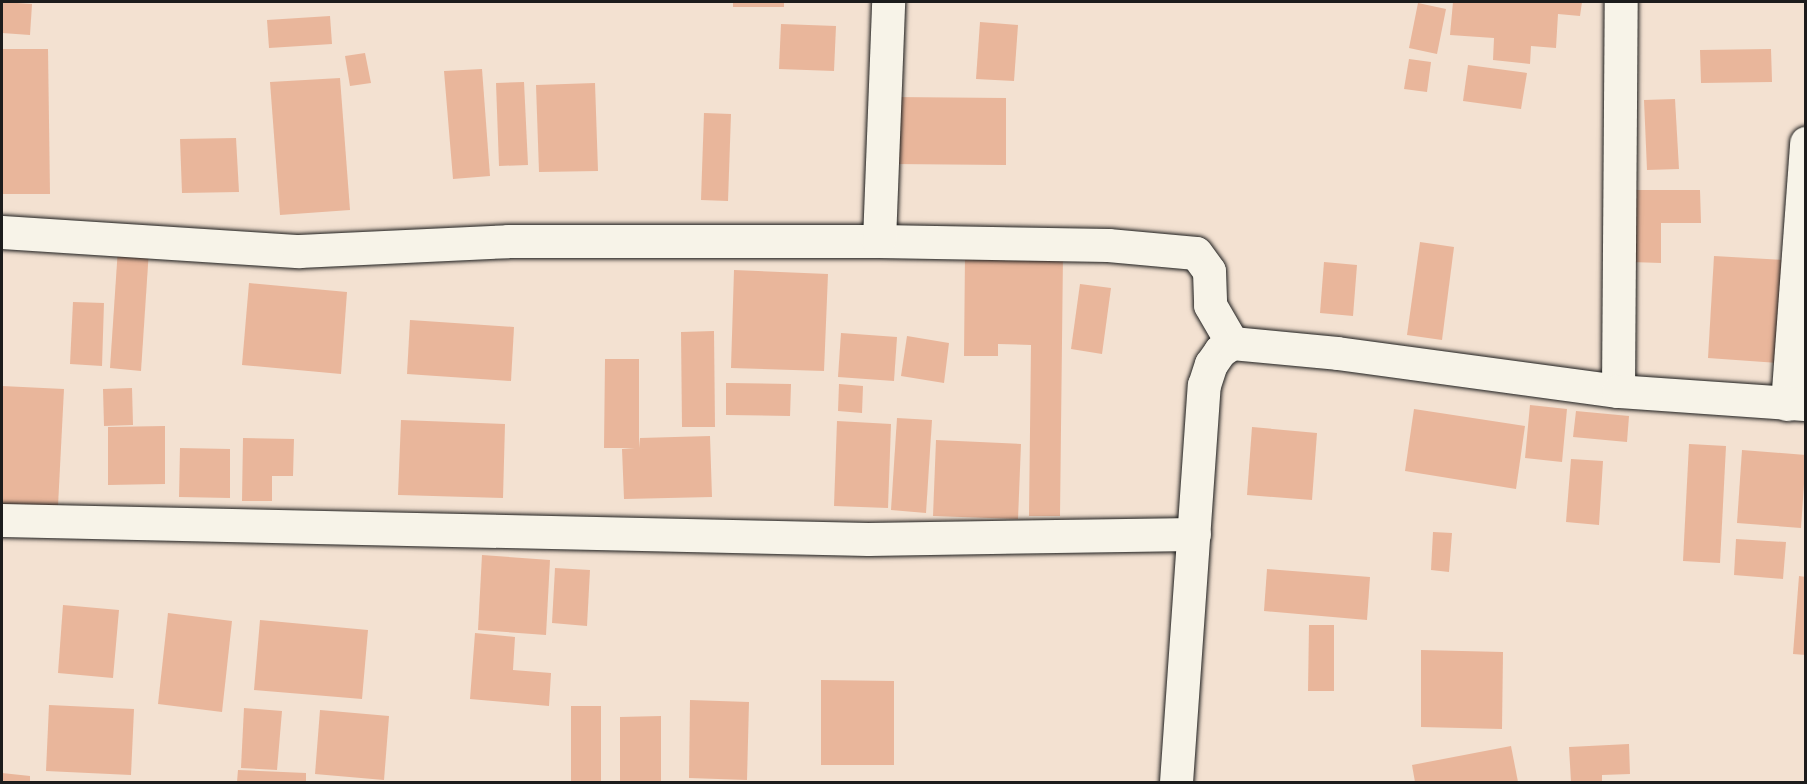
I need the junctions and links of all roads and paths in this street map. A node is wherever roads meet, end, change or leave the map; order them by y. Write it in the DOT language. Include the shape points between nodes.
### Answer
graph roads {
  1 [pos="888,2"];
  2 [pos="1621,2"];
  3 [pos="1806,143"];
  4 [pos="2,232"];
  5 [pos="879,241"];
  6 [pos="1232,344"];
  7 [pos="1618,392"];
  8 [pos="1796,404"];
  9 [pos="2,520"];
  10 [pos="1194,534"];
  11 [pos="1176,783"];
  1 -- 5 [label="street"];
  2 -- 7 [label="street"];
  3 -- 8 [label="street"];
  4 -- 5 [label="street" via="299,251 508,241"];
  5 -- 6 [label="street" via="1108,246 1196,253 1209,271 1210,305"];
  6 -- 7 [label="street" via="1337,353"];
  6 -- 10 [label="street" via="1211,364 1204,385"];
  7 -- 8 [label="street"];
  9 -- 10 [label="street" via="868,539"];
  10 -- 11 [label="street"];
}
